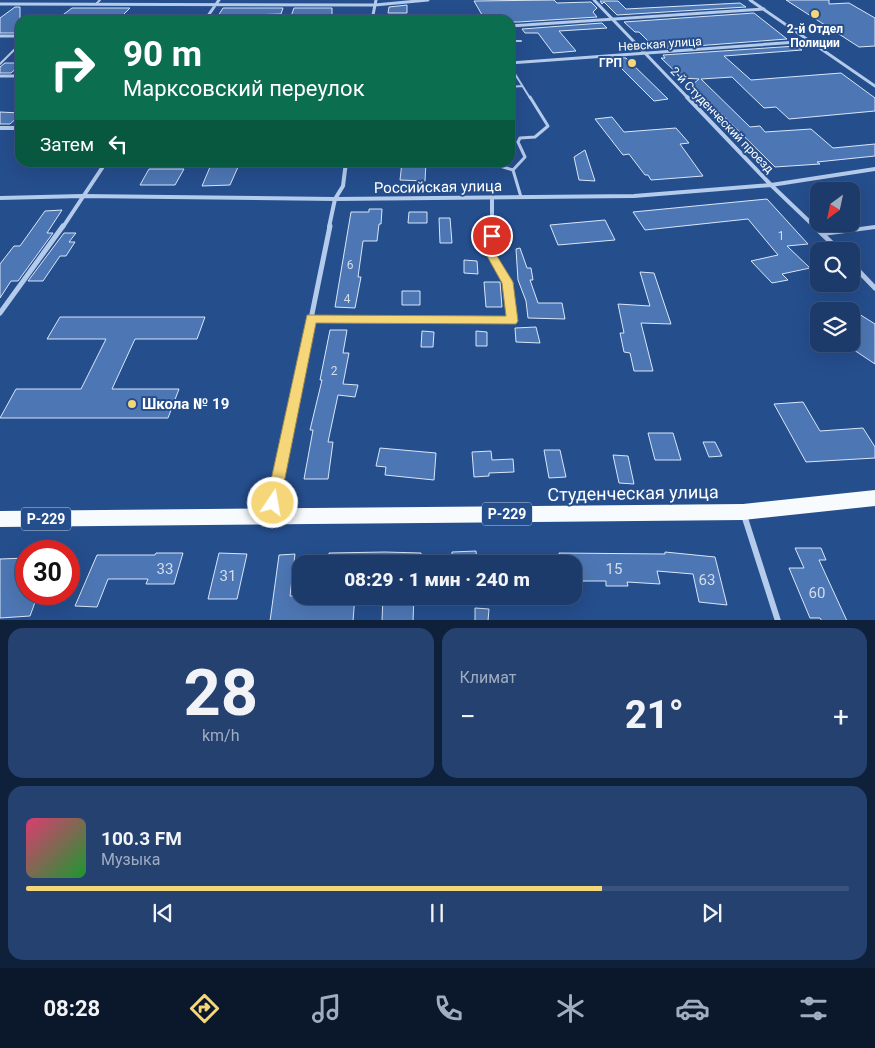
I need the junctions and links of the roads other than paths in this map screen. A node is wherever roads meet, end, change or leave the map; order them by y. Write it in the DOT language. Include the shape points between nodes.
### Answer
graph roads {
  1 [pos="100,0"];
  2 [pos="219,0"];
  3 [pos="376,0"];
  4 [pos="428,0"];
  5 [pos="594,0"];
  6 [pos="750,0"];
  7 [pos="0,4"];
  8 [pos="96,4"];
  9 [pos="216,4"];
  10 [pos="375,5"];
  11 [pos="764,9"];
  12 [pos="208,15"];
  13 [pos="373,15"];
  14 [pos="611,19"];
  15 [pos="515,26"];
  16 [pos="0,36"];
  17 [pos="15,36"];
  18 [pos="515,41"];
  19 [pos="522,41"];
  20 [pos="811,41"];
  21 [pos="15,49"];
  22 [pos="644,54"];
  23 [pos="0,64"];
  24 [pos="515,64"];
  25 [pos="515,73"];
  26 [pos="0,76"];
  27 [pos="15,76"];
  28 [pos="522,86"];
  29 [pos="875,86"];
  30 [pos="515,87"];
  31 [pos="0,128"];
  32 [pos="15,128"];
  33 [pos="102,167"];
  34 [pos="345,167"];
  35 [pos="503,167"];
  36 [pos="875,169"];
  37 [pos="513,170"];
  38 [pos="772,185"];
  39 [pos="82,196"];
  40 [pos="492,197"];
  41 [pos="521,197"];
  42 [pos="0,198"];
  43 [pos="335,199"];
  44 [pos="875,227"];
  45 [pos="823,234"];
  46 [pos="831,242"];
  47 [pos="860,272"];
  48 [pos="875,288"];
  49 [pos="0,302"];
  50 [pos="8,302"];
  51 [pos="0,312"];
  52 [pos="311,318"];
  53 [pos="875,498"];
  54 [pos="743,512"];
  55 [pos="270,517"];
  56 [pos="0,519"];
  57 [pos="778,620"];
  1 -- 8 [label="lane"];
  2 -- 9 [label="street"];
  3 -- 10 [label="street"];
  4 -- 10 [label="street"];
  5 -- 14 [label="street, 2-й Студенческий проезд"];
  6 -- 11 [label="street"];
  7 -- 8 [label="street"];
  8 -- 9 [label="street"];
  9 -- 10 [label="street"];
  9 -- 12 [label="street"];
  10 -- 13 [label="street"];
  11 -- 14 [label="street"];
  11 -- 20 [label="street"];
  14 -- 15 [label="street"];
  14 -- 22 [label="street, 2-й Студенческий проезд"];
  16 -- 17 [label="street"];
  18 -- 19 [label="lane"];
  20 -- 22 [label="street, Невская улица"];
  20 -- 29 [label="street"];
  21 -- 23 [label="lane"];
  22 -- 24 [label="street, Невская улица"];
  22 -- 38 [label="street, 2-й Студенческий проезд"];
  25 -- 28 [label="lane"];
  26 -- 27 [label="street"];
  28 -- 30 [label="lane"];
  28 -- 37 [label="lane" via="548,126 535,137 520,138 518,142 525,157"];
  31 -- 32 [label="street"];
  33 -- 39 [label="street"];
  34 -- 43 [label="street" via="343,186"];
  35 -- 37 [label="lane"];
  36 -- 38 [label="street, Российская улица"];
  37 -- 41 [label="lane"];
  38 -- 41 [label="street, Российская улица" via="634,196"];
  38 -- 45 [label="street, 2-й Студенческий проезд"];
  39 -- 42 [label="street, Российская улица"];
  39 -- 43 [label="street, Российская улица"];
  39 -- 50 [label="street"];
  40 -- 41 [label="street, Российская улица"];
  40 -- 43 [label="street, Российская улица"];
  40 -- 52 [label="street" via="492,256 508,282 512,321"];
  43 -- 52 [label="street"];
  44 -- 45 [label="lane"];
  45 -- 46 [label="street, 2-й Студенческий проезд"];
  47 -- 48 [label="street"];
  49 -- 50 [label="street"];
  50 -- 51 [label="street"];
  52 -- 55 [label="street"];
  53 -- 54 [label="main road, Студенческая улица / Р-229"];
  54 -- 55 [label="main road, Студенческая улица / Р-229"];
  54 -- 57 [label="street"];
  55 -- 56 [label="main road, Студенческая улица / Р-229"];
}
